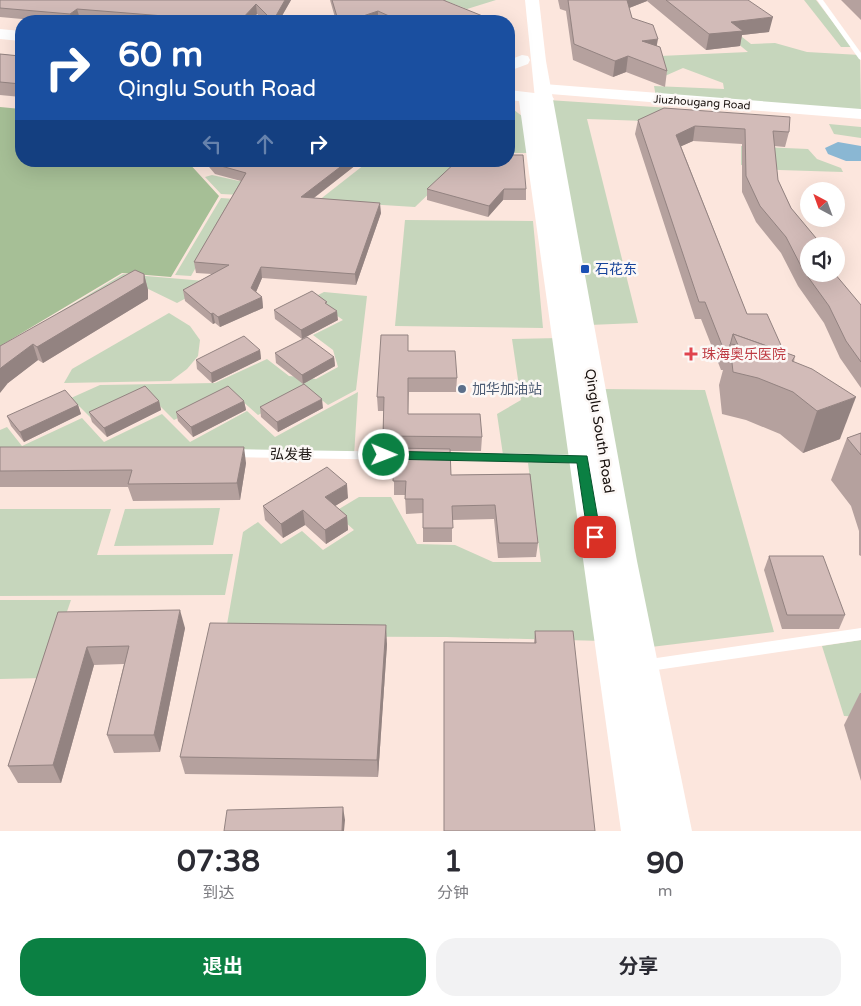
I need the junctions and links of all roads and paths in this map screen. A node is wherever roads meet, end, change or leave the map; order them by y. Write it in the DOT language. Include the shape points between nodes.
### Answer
graph roads {
  1 [pos="532,0"];
  2 [pos="820,0"];
  3 [pos="0,34"];
  4 [pos="15,35"];
  5 [pos="0,45"];
  6 [pos="15,46"];
  7 [pos="517,58"];
  8 [pos="861,58"];
  9 [pos="527,97"];
  10 [pos="861,114"];
  11 [pos="861,118"];
  12 [pos="215,453"];
  13 [pos="582,459"];
  14 [pos="861,634"];
  15 [pos="641,666"];
  16 [pos="641,831"];
  17 [pos="672,831"];
  1 -- 9 [label="main road" via="538,61"];
  2 -- 8 [label="lane"];
  3 -- 4 [label="main road"];
  5 -- 6 [label="main road"];
  7 -- 9 [label="main road"];
  9 -- 10 [label="street, Jiuzhougang Road"];
  9 -- 11 [label="street, Jiuzhougang Road"];
  9 -- 13 [label="main road, Qinglu South Road"];
  9 -- 15 [label="main road, Qinglu South Road"];
  12 -- 13 [label="lane, 弘发巷"];
  13 -- 16 [label="main road, Qinglu South Road"];
  14 -- 15 [label="lane"];
  15 -- 17 [label="main road, Qinglu South Road"];
}
